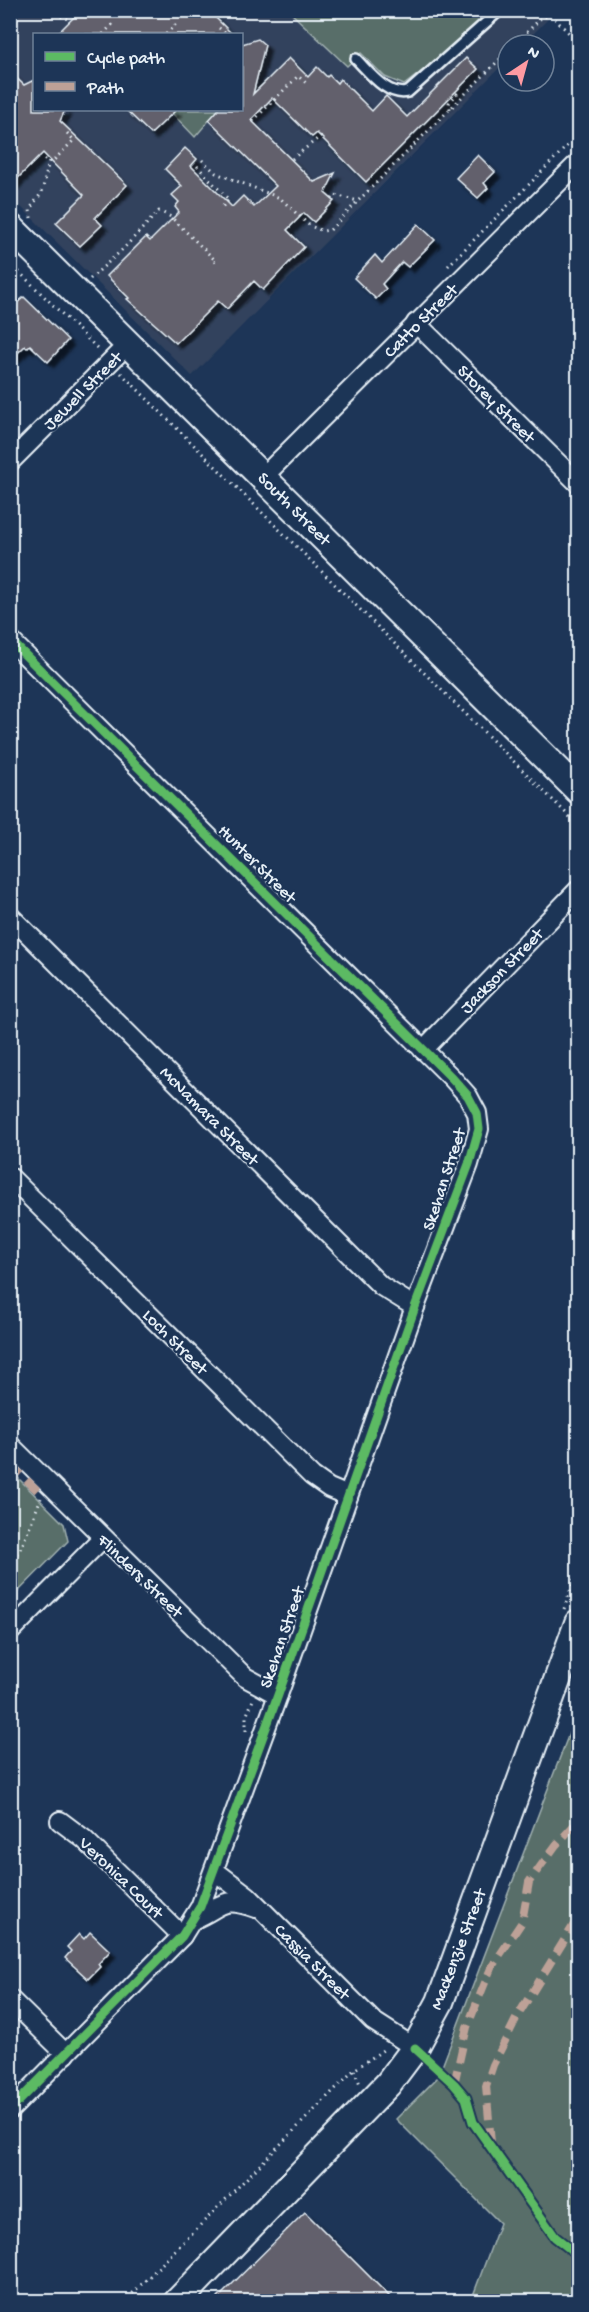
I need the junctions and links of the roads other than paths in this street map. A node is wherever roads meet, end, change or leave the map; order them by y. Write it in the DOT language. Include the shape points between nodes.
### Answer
graph roads {
  1 [pos="500,10"];
  2 [pos="356,58"];
  3 [pos="576,170"];
  4 [pos="21,225"];
  5 [pos="416,324"];
  6 [pos="119,353"];
  7 [pos="10,462"];
  8 [pos="263,477"];
  9 [pos="579,483"];
  10 [pos="10,640"];
  11 [pos="579,790"];
  12 [pos="579,890"];
  13 [pos="10,916"];
  14 [pos="423,1050"];
  15 [pos="477,1113"];
  16 [pos="10,1177"];
  17 [pos="415,1307"];
  18 [pos="10,1445"];
  19 [pos="348,1496"];
  20 [pos="104,1538"];
  21 [pos="579,1623"];
  22 [pos="10,1632"];
  23 [pos="278,1695"];
  24 [pos="60,1821"];
  25 [pos="215,1871"];
  26 [pos="261,1909"];
  27 [pos="192,1920"];
  28 [pos="182,1936"];
  29 [pos="10,1999"];
  30 [pos="415,2048"];
  31 [pos="66,2054"];
  32 [pos="10,2110"];
  33 [pos="177,2301"];
  1 -- 2 [label="lane" via="408,92 394,93"];
  3 -- 5 [label="street, Catto Street"];
  4 -- 6 [label="street, South Street"];
  5 -- 8 [label="street, Catto Street"];
  5 -- 9 [label="street, Storey Street"];
  6 -- 7 [label="street, Jewell Street"];
  6 -- 8 [label="street, South Street"];
  8 -- 11 [label="street, South Street"];
  10 -- 14 [label="street, Hunter Street"];
  12 -- 14 [label="street, Jackson Street"];
  13 -- 17 [label="street, McNamara Street" via="381,1286"];
  14 -- 15 [label="street, Hunter Street" via="468,1096"];
  15 -- 17 [label="street, Skehan Street" via="479,1130 469,1164"];
  16 -- 19 [label="street, Loch Street" via="312,1476"];
  17 -- 19 [label="street, Skehan Street"];
  18 -- 20 [label="street, Flinders Street"];
  19 -- 23 [label="street, Skehan Street"];
  20 -- 22 [label="street"];
  20 -- 23 [label="street, Flinders Street" via="245,1677"];
  21 -- 30 [label="street, Mackenzie Street" via="440,2002"];
  23 -- 25 [label="street, Skehan Street"];
  24 -- 28 [label="street, Veronica Court" via="84,1839"];
  25 -- 26 [label="street, Cassia Street"];
  25 -- 27 [label="street, Skehan Street"];
  26 -- 27 [label="street" via="227,1902"];
  26 -- 30 [label="street, Cassia Street" via="373,2021"];
  27 -- 28 [label="street, Skehan Street"];
  28 -- 31 [label="street, Skehan Street"];
  29 -- 31 [label="street"];
  30 -- 33 [label="street, Mackenzie Street" via="357,2118"];
  31 -- 32 [label="street, Skehan Street"];
}
